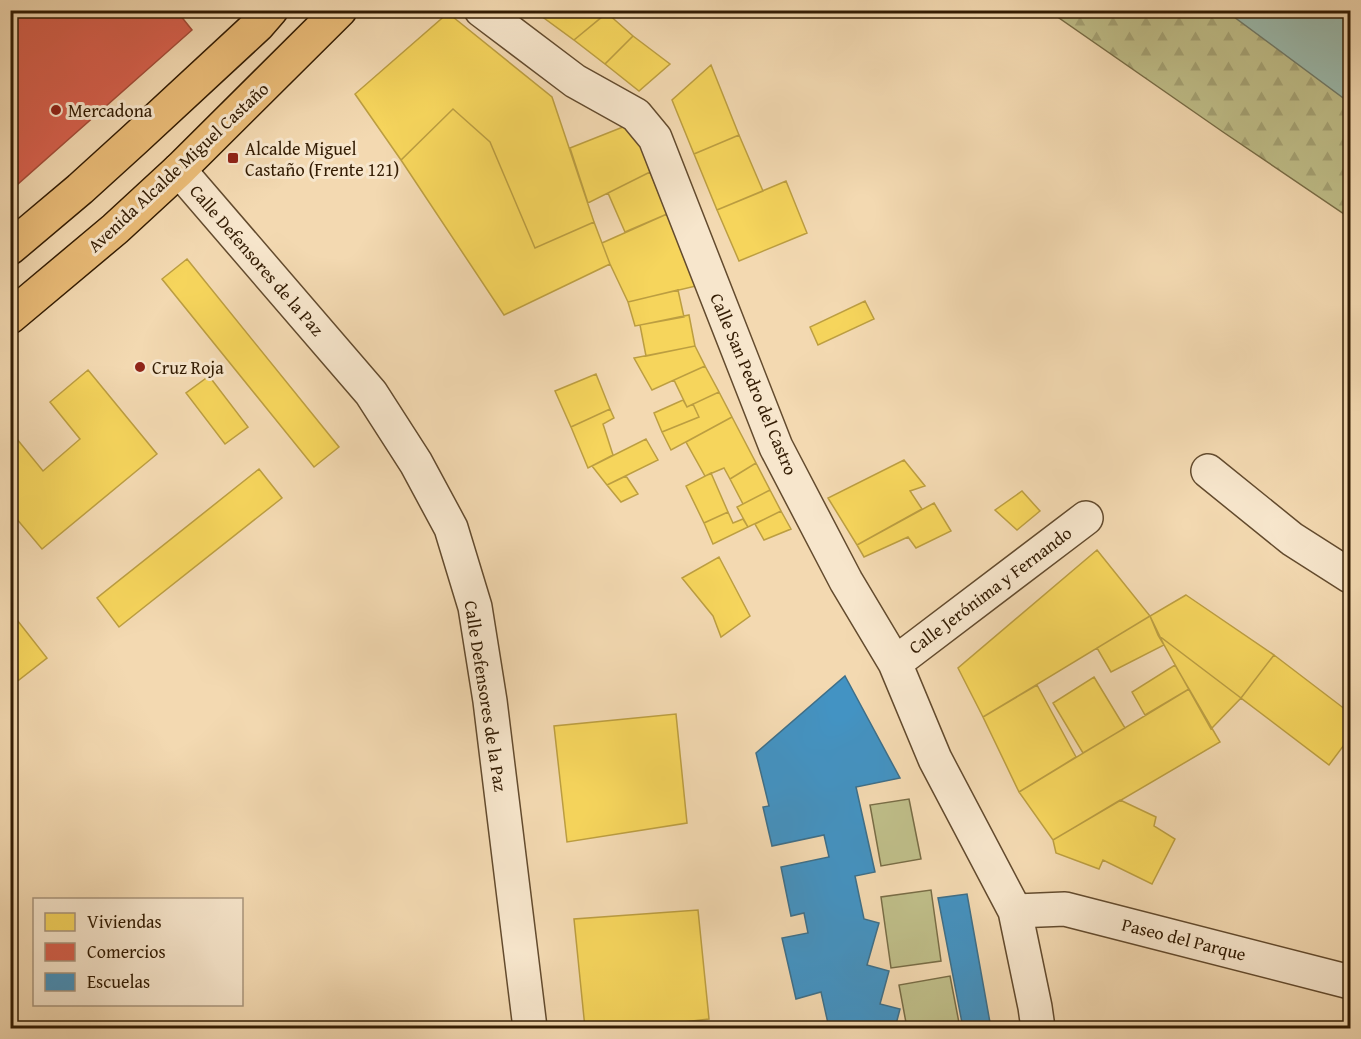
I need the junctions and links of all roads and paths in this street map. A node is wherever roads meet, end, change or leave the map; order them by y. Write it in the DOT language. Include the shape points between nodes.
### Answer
graph roads {
  1 [pos="271,10"];
  2 [pos="340,10"];
  3 [pos="481,10"];
  4 [pos="179,170"];
  5 [pos="10,248"];
  6 [pos="10,317"];
  7 [pos="1208,471"];
  8 [pos="1086,518"];
  9 [pos="1350,576"];
  10 [pos="895,663"];
  11 [pos="1015,911"];
  12 [pos="1350,982"];
  13 [pos="530,1029"];
  14 [pos="1038,1029"];
  1 -- 5 [label="main road" via="135,139"];
  2 -- 4 [label="main road, Avenida Alcalde Miguel Castaño"];
  3 -- 10 [label="street, Calle San Pedro del Castro" via="575,81 636,115 655,138 776,447 846,581"];
  4 -- 6 [label="main road, Avenida Alcalde Miguel Castaño" via="115,230"];
  4 -- 13 [label="street, Calle Defensores de la Paz" via="370,393 416,463 451,528 477,618"];
  7 -- 9 [label="street" via="1292,539"];
  8 -- 10 [label="street, Calle Jerónima y Fernando"];
  10 -- 11 [label="street, Calle San Pedro del Castro" via="935,759"];
  11 -- 12 [label="street, Paseo del Parque" via="1065,909"];
  11 -- 14 [label="street, Calle San Pedro del Castro"];
}
